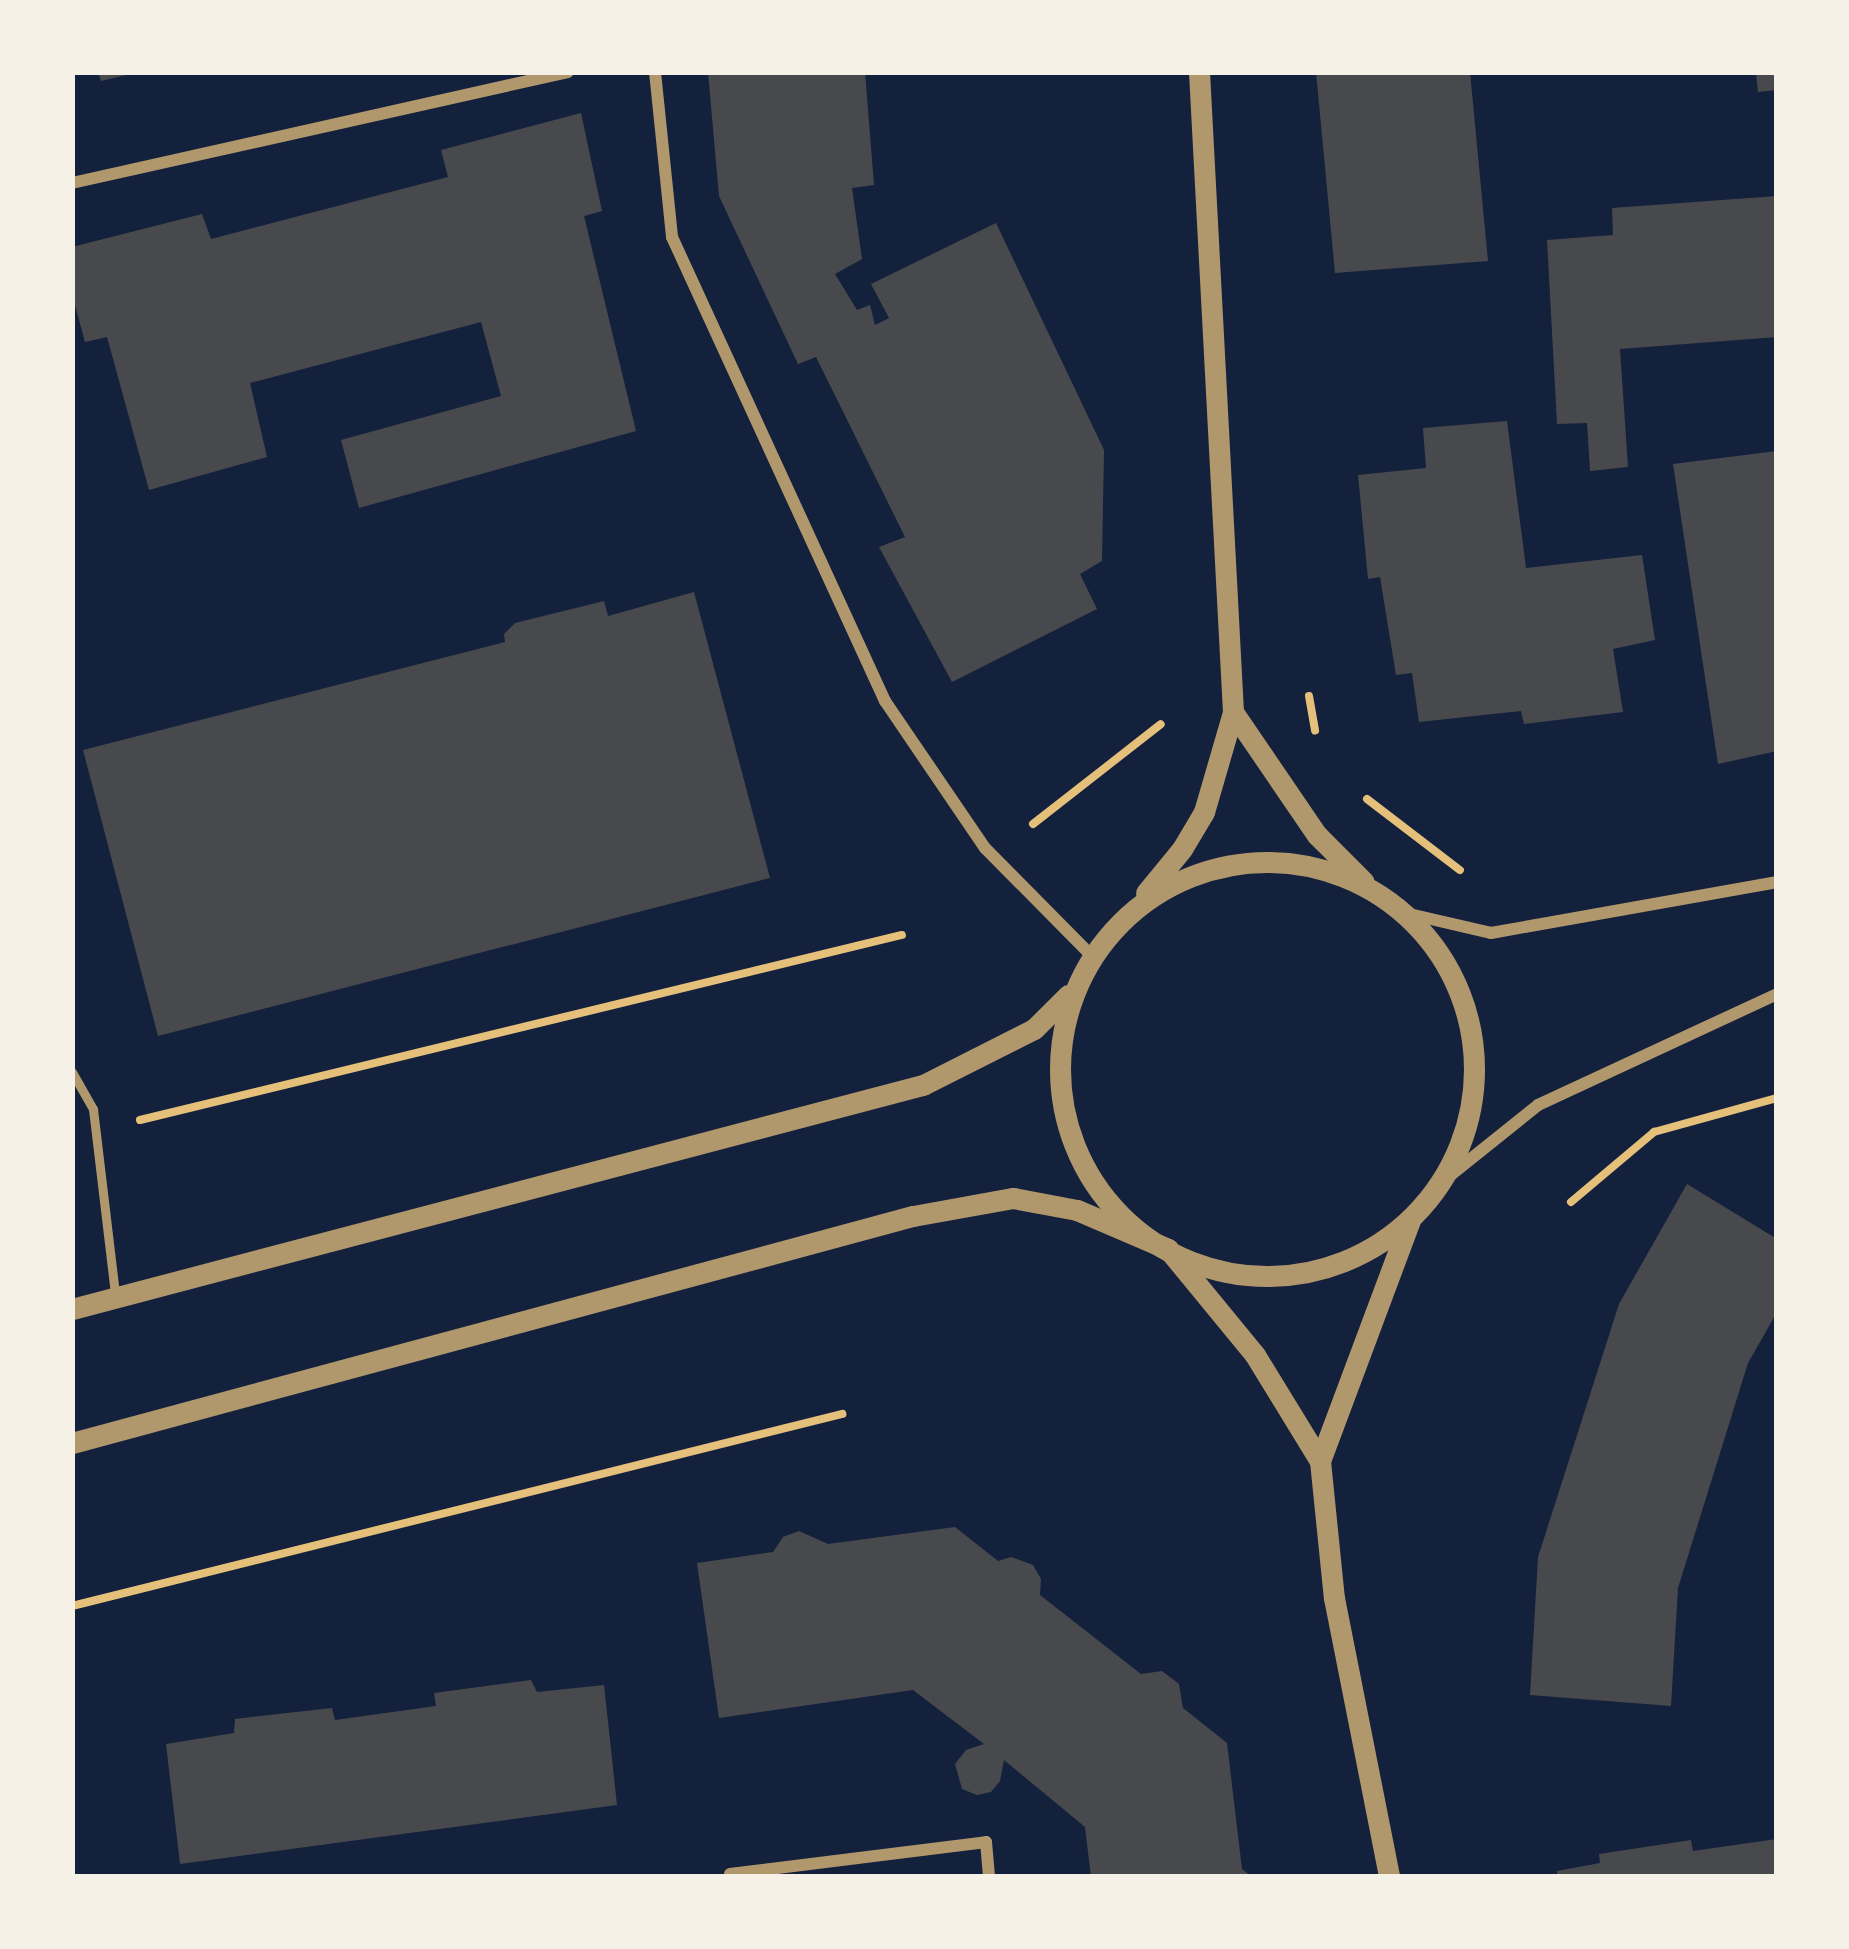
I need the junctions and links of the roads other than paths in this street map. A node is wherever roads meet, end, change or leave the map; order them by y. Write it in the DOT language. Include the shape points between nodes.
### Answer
graph roads {
  1 [pos="568,72"];
  2 [pos="655,72"];
  3 [pos="1199,72"];
  4 [pos="72,183"];
  5 [pos="1233,712"];
  6 [pos="1777,882"];
  7 [pos="1374,892"];
  8 [pos="1405,914"];
  9 [pos="1121,922"];
  10 [pos="1093,957"];
  11 [pos="1080,981"];
  12 [pos="1777,994"];
  13 [pos="72,1072"];
  14 [pos="1442,1182"];
  15 [pos="1410,1220"];
  16 [pos="1168,1249"];
  17 [pos="116,1298"];
  18 [pos="72,1309"];
  19 [pos="72,1443"];
  20 [pos="1320,1460"];
  21 [pos="730,1874"];
  22 [pos="989,1877"];
  23 [pos="1389,1877"];
  1 -- 4 [label="street"];
  2 -- 10 [label="street" via="672,237 885,701 985,848"];
  3 -- 5 [label="street"];
  5 -- 7 [label="street" via="1317,835"];
  5 -- 9 [label="street" via="1204,812"];
  6 -- 8 [label="street" via="1491,933"];
  7 -- 8 [label="street"];
  7 -- 9 [label="street" via="1302,865 1222,866 1177,881"];
  8 -- 14 [label="street" via="1438,951 1473,1041 1463,1138"];
  9 -- 10 [label="street"];
  10 -- 11 [label="street"];
  11 -- 16 [label="street" via="1064,1025 1067,1120 1083,1164 1110,1203"];
  11 -- 17 [label="street" via="1034,1029 923,1085"];
  12 -- 14 [label="street" via="1538,1105"];
  13 -- 17 [label="lane" via="92,1108"];
  14 -- 15 [label="street"];
  15 -- 16 [label="street" via="1326,1269 1279,1276 1231,1272"];
  15 -- 20 [label="street"];
  16 -- 19 [label="street" via="1077,1210 1012,1198 962,1206"];
  16 -- 20 [label="street" via="1255,1355"];
  17 -- 18 [label="street"];
  20 -- 23 [label="street" via="1334,1598"];
  21 -- 22 [label="street" via="986,1842"];
}
